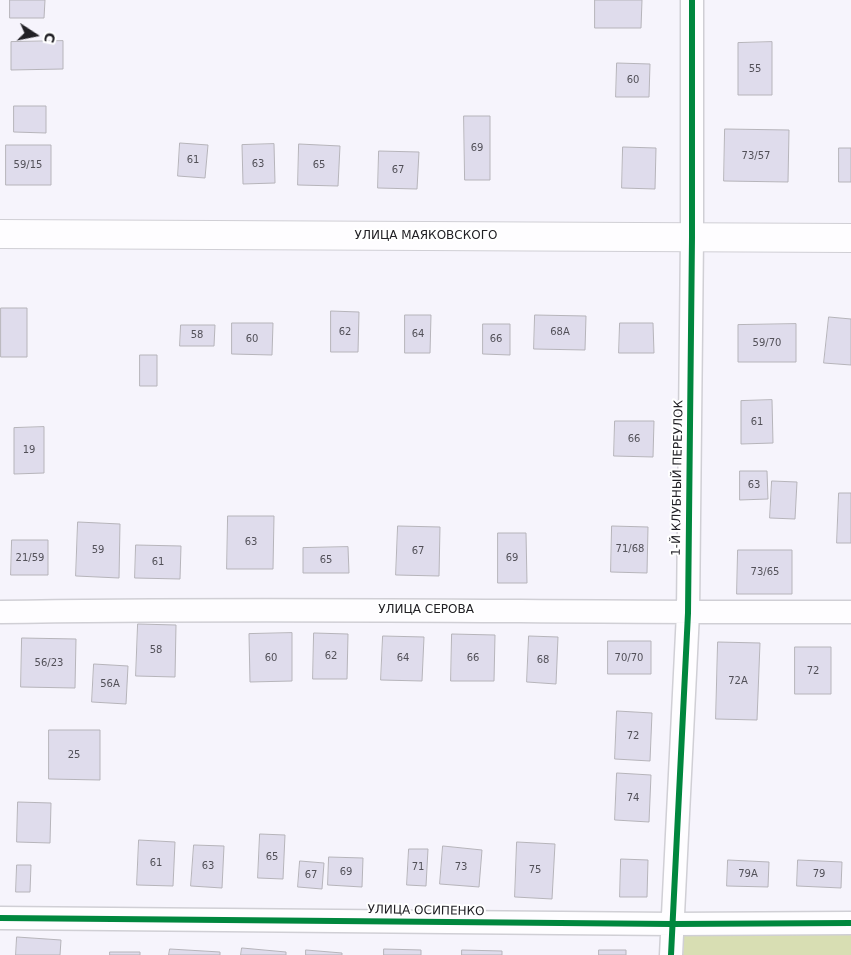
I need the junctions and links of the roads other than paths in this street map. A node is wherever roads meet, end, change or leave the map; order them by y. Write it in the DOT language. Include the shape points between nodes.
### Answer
graph roads {
  1 [pos="692,0"];
  2 [pos="0,234"];
  3 [pos="692,237"];
  4 [pos="851,238"];
  5 [pos="0,612"];
  6 [pos="851,612"];
  7 [pos="688,613"];
  8 [pos="0,918"];
  9 [pos="851,923"];
  10 [pos="672,924"];
  11 [pos="671,955"];
  1 -- 3 [label="street, 1-Й КЛУБНЫЙ ПЕРЕУЛОК"];
  2 -- 3 [label="main road, УЛИЦА МАЯКОВСКОГО"];
  3 -- 4 [label="main road, УЛИЦА МАЯКОВСКОГО"];
  3 -- 7 [label="street, 1-Й КЛУБНЫЙ ПЕРЕУЛОК"];
  5 -- 7 [label="street, УЛИЦА СЕРОВА" via="442,610"];
  6 -- 7 [label="street, УЛИЦА СЕРОВА"];
  7 -- 10 [label="street, 1-Й КЛУБНЫЙ ПЕРЕУЛОК"];
  8 -- 10 [label="street, УЛИЦА ОСИПЕНКО"];
  9 -- 10 [label="street, УЛИЦА ОСИПЕНКО"];
  10 -- 11 [label="street, 1-Й КЛУБНЫЙ ПЕРЕУЛОК"];
}
